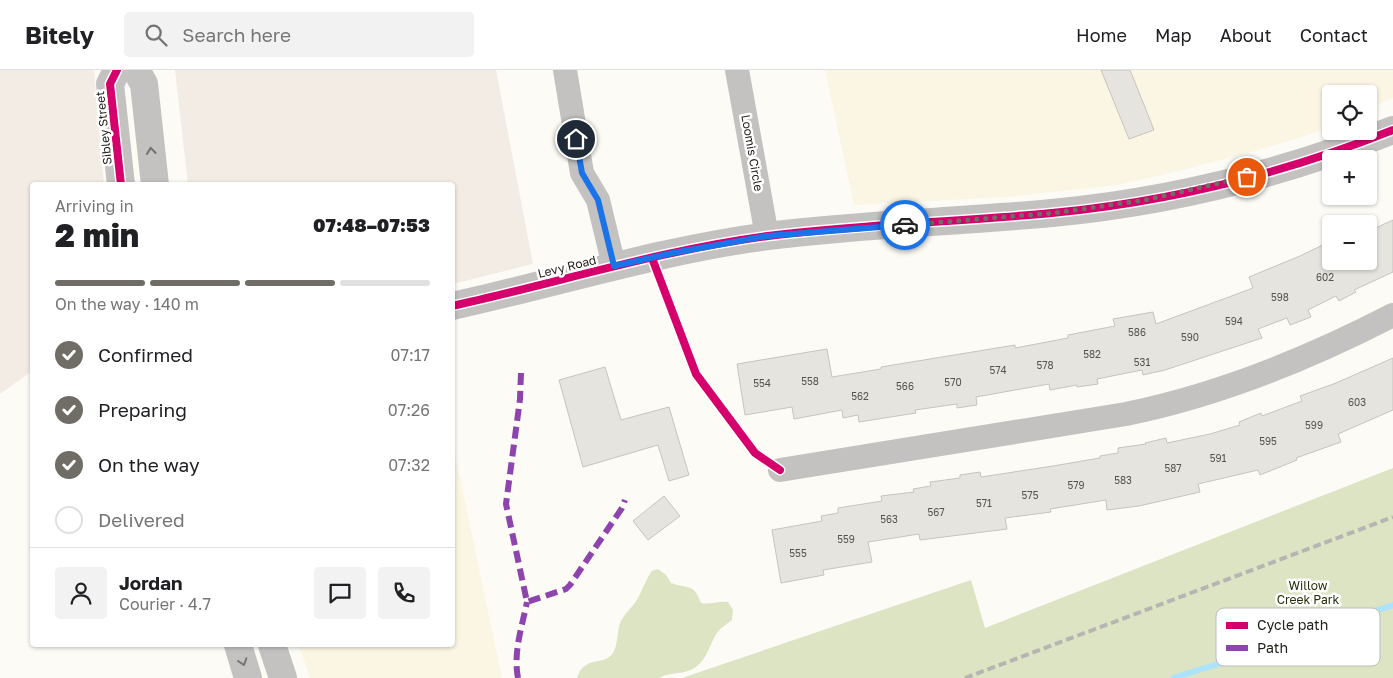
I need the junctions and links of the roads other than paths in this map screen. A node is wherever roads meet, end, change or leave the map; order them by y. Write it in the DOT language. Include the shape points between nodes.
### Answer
graph roads {
  1 [pos="117,70"];
  2 [pos="136,70"];
  3 [pos="565,70"];
  4 [pos="737,70"];
  5 [pos="1393,130"];
  6 [pos="121,182"];
  7 [pos="155,182"];
  8 [pos="767,236"];
  9 [pos="614,266"];
  10 [pos="455,305"];
  11 [pos="1393,315"];
  12 [pos="780,470"];
  13 [pos="239,647"];
  14 [pos="273,647"];
  15 [pos="248,678"];
  16 [pos="283,678"];
  1 -- 6 [label="street, Sibley Street" via="110,84"];
  7 -- 2 [label="street, one-way" via="144,84"];
  3 -- 9 [label="street" via="582,173 598,200"];
  4 -- 8 [label="street, Loomis Circle"];
  5 -- 8 [label="street, Levy Road" via="1280,169 1145,200 1054,213"];
  8 -- 9 [label="street, Levy Road"];
  9 -- 10 [label="street, Levy Road"];
  11 -- 12 [label="street" via="1266,372 1167,406"];
  13 -- 15 [label="street, one-way"];
  14 -- 16 [label="street"];
}
